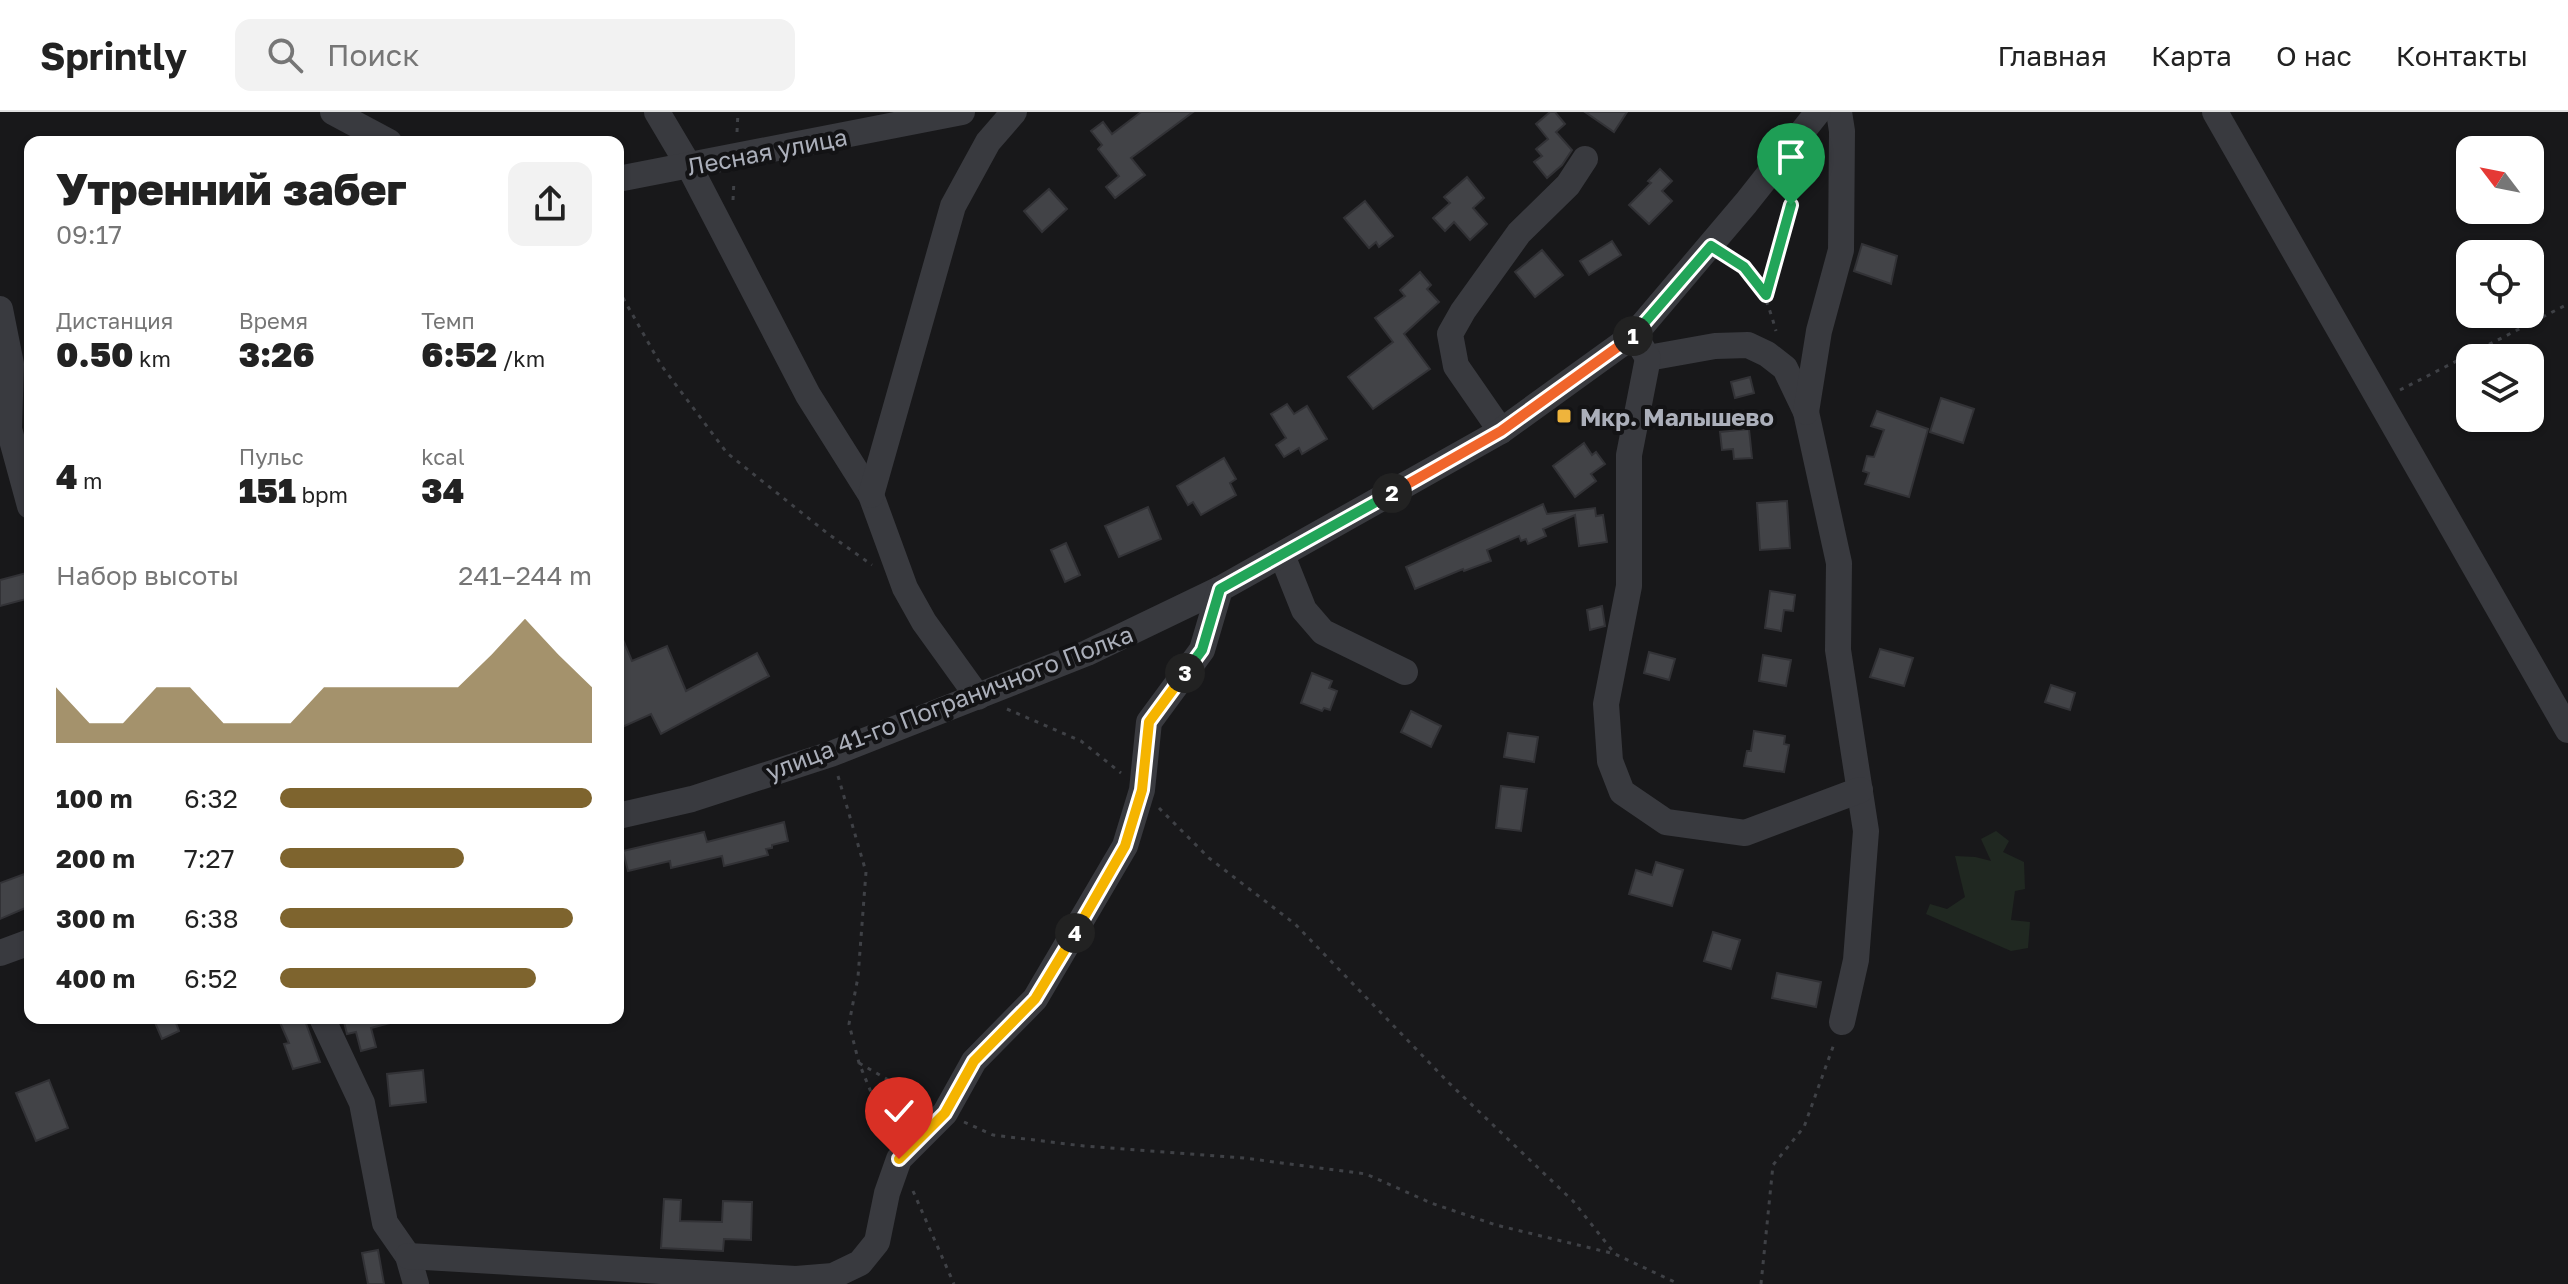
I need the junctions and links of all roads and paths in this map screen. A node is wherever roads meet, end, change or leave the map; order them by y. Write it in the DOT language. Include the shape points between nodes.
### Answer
graph roads {
  1 [pos="333,112"];
  2 [pos="657,112"];
  3 [pos="885,112"];
  4 [pos="962,112"];
  5 [pos="1014,112"];
  6 [pos="1818,112"];
  7 [pos="1839,112"];
  8 [pos="2215,112"];
  9 [pos="858,133"];
  10 [pos="378,136"];
  11 [pos="1792,145"];
  12 [pos="1585,159"];
  13 [pos="689,166"];
  14 [pos="624,178"];
  15 [pos="1711,246"];
  16 [pos="1766,295"];
  17 [pos="624,300"];
  18 [pos="2568,304"];
  19 [pos="0,309"];
  20 [pos="1634,335"];
  21 [pos="1648,358"];
  22 [pos="1785,368"];
  23 [pos="13,391"];
  24 [pos="2379,401"];
  25 [pos="1806,412"];
  26 [pos="1501,431"];
  27 [pos="24,484"];
  28 [pos="871,495"];
  29 [pos="1282,555"];
  30 [pos="905,588"];
  31 [pos="1220,589"];
  32 [pos="1405,672"];
  33 [pos="978,697"];
  34 [pos="2568,730"];
  35 [pos="831,754"];
  36 [pos="1142,790"];
  37 [pos="1860,790"];
  38 [pos="624,815"];
  39 [pos="24,944"];
  40 [pos="0,953"];
  41 [pos="1842,1022"];
  42 [pos="325,1024"];
  43 [pos="859,1063"];
  44 [pos="945,1113"];
  45 [pos="899,1159"];
  46 [pos="1615,1254"];
  47 [pos="408,1256"];
  48 [pos="416,1284"];
  49 [pos="954,1284"];
  50 [pos="1679,1284"];
  51 [pos="1761,1284"];
  1 -- 10 [label="street"];
  2 -- 13 [label="street"];
  3 -- 9 [label="street"];
  4 -- 9 [label="street, Лесная улица"];
  5 -- 28 [label="street" via="988,142 953,206"];
  6 -- 11 [label="street, улица 41-го Пограничного Полка"];
  7 -- 25 [label="street" via="1841,250 1819,331"];
  8 -- 24 [label="street"];
  9 -- 13 [label="street, Лесная улица"];
  11 -- 15 [label="street, улица 41-го Пограничного Полка"];
  11 -- 16 [label="path" via="1791,205"];
  12 -- 26 [label="street" via="1568,185 1519,233 1450,334 1456,366"];
  13 -- 14 [label="street, Лесная улица"];
  13 -- 28 [label="street" via="808,395"];
  15 -- 16 [label="path" via="1744,267"];
  15 -- 20 [label="street, улица 41-го Пограничного Полка"];
  16 -- 22 [label="path"];
  17 -- 30 [label="path" via="661,365 727,453"];
  18 -- 24 [label="path"];
  19 -- 23 [label="street"];
  20 -- 21 [label="street"];
  20 -- 26 [label="street, улица 41-го Пограничного Полка"];
  21 -- 22 [label="street" via="1748,345"];
  21 -- 37 [label="street" via="1629,455 1629,586 1606,704 1610,761 1622,792 1666,822 1745,833"];
  22 -- 25 [label="street"];
  23 -- 27 [label="street" via="9,429"];
  24 -- 34 [label="street"];
  25 -- 37 [label="street" via="1839,563 1838,650"];
  26 -- 29 [label="street, улица 41-го Пограничного Полка"];
  28 -- 30 [label="street"];
  29 -- 31 [label="street, улица 41-го Пограничного Полка"];
  29 -- 32 [label="street" via="1304,610 1323,632"];
  30 -- 33 [label="street"];
  31 -- 33 [label="street, улица 41-го Пограничного Полка" via="1087,653"];
  31 -- 36 [label="street" via="1202,650 1149,722"];
  33 -- 35 [label="street, улица 41-го Пограничного Полка"];
  33 -- 36 [label="path" via="1081,741"];
  35 -- 38 [label="street, улица 41-го Пограничного Полка" via="692,799"];
  35 -- 43 [label="path" via="866,872 849,1024"];
  36 -- 44 [label="street" via="1125,846 1035,999 974,1061"];
  36 -- 46 [label="path" via="1209,858 1295,924 1573,1201"];
  37 -- 41 [label="street" via="1865,845 1856,960"];
  39 -- 40 [label="street"];
  41 -- 51 [label="path" via="1804,1127 1773,1165"];
  42 -- 47 [label="street" via="362,1103 385,1223"];
  43 -- 44 [label="path"];
  43 -- 45 [label="path"];
  44 -- 45 [label="street"];
  44 -- 46 [label="path" via="993,1135 1366,1174 1496,1225"];
  45 -- 47 [label="street" via="877,1242 860,1263 833,1276 796,1279"];
  45 -- 49 [label="path"];
  46 -- 50 [label="path"];
  47 -- 48 [label="street"];
}
